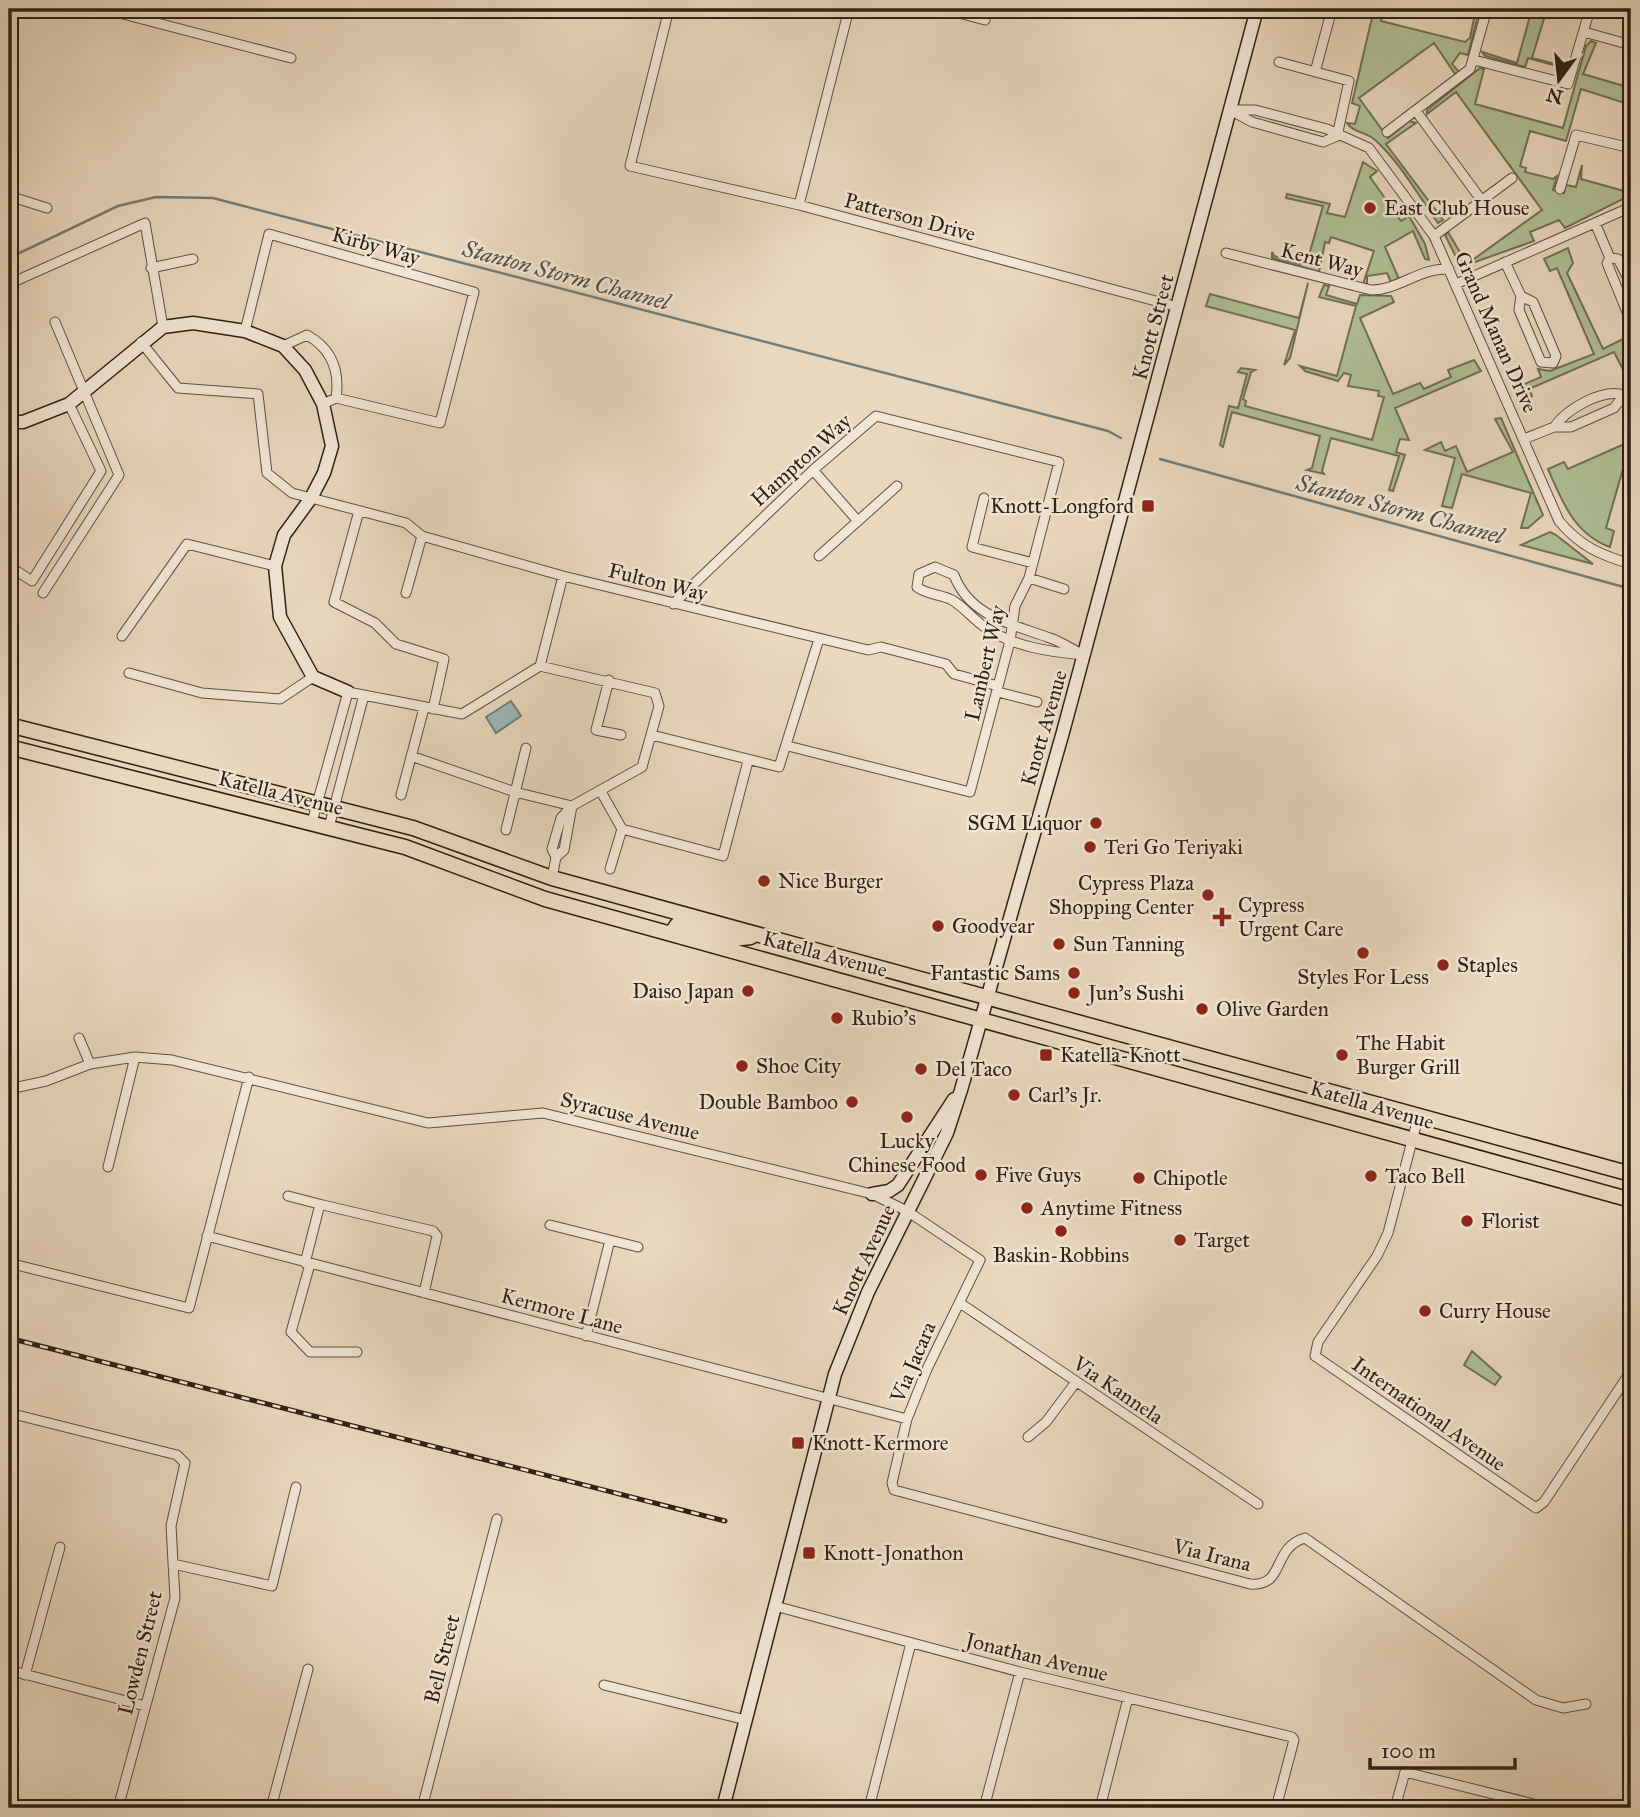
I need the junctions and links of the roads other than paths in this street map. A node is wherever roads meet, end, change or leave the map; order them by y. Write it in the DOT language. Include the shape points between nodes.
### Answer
graph roads {
  1 [pos="104,9"];
  2 [pos="669,9"];
  3 [pos="849,9"];
  4 [pos="944,9"];
  5 [pos="1258,9"];
  6 [pos="1332,9"];
  7 [pos="1488,9"];
  8 [pos="1590,9"];
  9 [pos="985,20"];
  10 [pos="1584,32"];
  11 [pos="1631,45"];
  12 [pos="291,58"];
  13 [pos="1474,60"];
  14 [pos="1279,62"];
  15 [pos="1315,72"];
  16 [pos="1229,110"];
  17 [pos="1416,111"];
  18 [pos="1387,132"];
  19 [pos="1337,136"];
  20 [pos="1631,148"];
  21 [pos="1511,178"];
  22 [pos="1560,189"];
  23 [pos="9,196"];
  24 [pos="1482,201"];
  25 [pos="799,205"];
  26 [pos="1631,207"];
  27 [pos="47,208"];
  28 [pos="1595,223"];
  29 [pos="1434,236"];
  30 [pos="1226,253"];
  31 [pos="1610,258"];
  32 [pos="193,259"];
  33 [pos="1505,262"];
  34 [pos="151,268"];
  35 [pos="1449,269"];
  36 [pos="9,284"];
  37 [pos="1456,284"];
  38 [pos="1631,284"];
  39 [pos="1521,296"];
  40 [pos="1178,307"];
  41 [pos="55,321"];
  42 [pos="1631,322"];
  43 [pos="163,327"];
  44 [pos="245,331"];
  45 [pos="141,342"];
  46 [pos="283,346"];
  47 [pos="85,393"];
  48 [pos="1628,394"];
  49 [pos="336,398"];
  50 [pos="69,404"];
  51 [pos="323,404"];
  52 [pos="9,422"];
  53 [pos="1554,427"];
  54 [pos="1524,439"];
  55 [pos="1059,462"];
  56 [pos="813,470"];
  57 [pos="897,486"];
  58 [pos="311,498"];
  59 [pos="984,498"];
  60 [pos="359,511"];
  61 [pos="858,520"];
  62 [pos="422,537"];
  63 [pos="819,556"];
  64 [pos="1033,563"];
  65 [pos="1631,564"];
  66 [pos="9,566"];
  67 [pos="275,566"];
  68 [pos="564,576"];
  69 [pos="1029,578"];
  70 [pos="1064,589"];
  71 [pos="43,593"];
  72 [pos="406,593"];
  73 [pos="963,593"];
  74 [pos="953,601"];
  75 [pos="673,604"];
  76 [pos="1011,627"];
  77 [pos="122,636"];
  78 [pos="819,639"];
  79 [pos="1010,641"];
  80 [pos="1084,655"];
  81 [pos="540,666"];
  82 [pos="129,673"];
  83 [pos="313,677"];
  84 [pos="609,680"];
  85 [pos="998,689"];
  86 [pos="348,692"];
  87 [pos="364,695"];
  88 [pos="1037,702"];
  89 [pos="428,708"];
  90 [pos="9,724"];
  91 [pos="621,735"];
  92 [pos="652,735"];
  93 [pos="788,746"];
  94 [pos="9,747"];
  95 [pos="526,748"];
  96 [pos="411,756"];
  97 [pos="748,761"];
  98 [pos="600,790"];
  99 [pos="515,792"];
  100 [pos="401,795"];
  101 [pos="317,803"];
  102 [pos="572,806"];
  103 [pos="335,807"];
  104 [pos="312,822"];
  105 [pos="329,827"];
  106 [pos="622,829"];
  107 [pos="506,830"];
  108 [pos="610,869"];
  109 [pos="552,878"];
  110 [pos="671,934"];
  111 [pos="760,936"];
  112 [pos="986,997"];
  113 [pos="980,1018"];
  114 [pos="79,1038"];
  115 [pos="135,1057"];
  116 [pos="90,1064"];
  117 [pos="249,1077"];
  118 [pos="9,1089"];
  119 [pos="961,1090"];
  120 [pos="1418,1118"];
  121 [pos="1413,1139"];
  122 [pos="108,1167"];
  123 [pos="1631,1174"];
  124 [pos="872,1194"];
  125 [pos="288,1196"];
  126 [pos="1631,1200"];
  127 [pos="323,1205"];
  128 [pos="907,1211"];
  129 [pos="550,1225"];
  130 [pos="207,1236"];
  131 [pos="610,1240"];
  132 [pos="638,1247"];
  133 [pos="980,1260"];
  134 [pos="9,1263"];
  135 [pos="307,1263"];
  136 [pos="424,1293"];
  137 [pos="960,1303"];
  138 [pos="586,1336"];
  139 [pos="357,1352"];
  140 [pos="1631,1371"];
  141 [pos="1076,1382"];
  142 [pos="828,1399"];
  143 [pos="9,1413"];
  144 [pos="907,1419"];
  145 [pos="1028,1437"];
  146 [pos="892,1483"];
  147 [pos="296,1488"];
  148 [pos="1258,1504"];
  149 [pos="497,1519"];
  150 [pos="60,1547"];
  151 [pos="173,1564"];
  152 [pos="775,1606"];
  153 [pos="911,1643"];
  154 [pos="308,1669"];
  155 [pos="9,1670"];
  156 [pos="1020,1672"];
  157 [pos="25,1675"];
  158 [pos="604,1685"];
  159 [pos="1128,1698"];
  160 [pos="1586,1704"];
  161 [pos="145,1706"];
  162 [pos="746,1720"];
  163 [pos="1514,1797"];
  164 [pos="118,1808"];
  165 [pos="271,1808"];
  166 [pos="422,1808"];
  167 [pos="723,1808"];
  168 [pos="869,1808"];
  169 [pos="984,1808"];
  170 [pos="1100,1808"];
  171 [pos="1276,1808"];
  172 [pos="1395,1808"];
  173 [pos="1511,1808"];
  174 [pos="1550,1808"];
  1 -- 12 [label="street"];
  2 -- 25 [label="street, Patterson Drive" via="631,166"];
  3 -- 25 [label="street"];
  4 -- 9 [label="street"];
  5 -- 16 [label="main road, Knott Street"];
  6 -- 15 [label="street"];
  7 -- 13 [label="street"];
  8 -- 10 [label="street"];
  10 -- 11 [label="street"];
  10 -- 13 [label="street" via="1568,83"];
  13 -- 17 [label="street" via="1464,75"];
  14 -- 15 [label="street"];
  15 -- 19 [label="street" via="1349,81"];
  16 -- 19 [label="street" via="1252,122 1323,142"];
  16 -- 40 [label="main road, Knott Street"];
  17 -- 18 [label="street"];
  17 -- 24 [label="street"];
  19 -- 29 [label="street, Grand Manan Drive" via="1369,148"];
  20 -- 22 [label="street" via="1576,135"];
  21 -- 24 [label="street"];
  23 -- 27 [label="street"];
  24 -- 29 [label="street"];
  25 -- 40 [label="street, Patterson Drive"];
  26 -- 28 [label="street"];
  28 -- 31 [label="street"];
  28 -- 33 [label="street"];
  29 -- 35 [label="street, Grand Manan Drive"];
  30 -- 35 [label="street, Kent Way" via="1371,290 1393,287 1437,268"];
  31 -- 38 [label="street" via="1618,259"];
  31 -- 42 [label="street" via="1610,275"];
  32 -- 34 [label="street"];
  33 -- 37 [label="street"];
  33 -- 39 [label="street"];
  34 -- 36 [label="street" via="145,223"];
  34 -- 43 [label="street"];
  35 -- 37 [label="street, Grand Manan Drive"];
  37 -- 54 [label="street, Grand Manan Drive"];
  39 -- 39 [label="street" via="1519,310 1541,362 1553,363 1556,356 1533,302"];
  40 -- 80 [label="main road, Knott Street"];
  41 -- 47 [label="street"];
  43 -- 44 [label="main road" via="193,323"];
  43 -- 45 [label="main road"];
  44 -- 46 [label="main road"];
  44 -- 49 [label="street, Kirby Way" via="269,234 474,292 440,423"];
  45 -- 47 [label="main road"];
  45 -- 58 [label="street, Fulton Way" via="178,388 258,394 267,472 292,493"];
  46 -- 49 [label="street" via="307,335 321,346 337,368"];
  46 -- 51 [label="main road" via="305,370"];
  47 -- 50 [label="main road"];
  47 -- 71 [label="street" via="119,475"];
  48 -- 53 [label="street" via="1614,408 1571,427"];
  48 -- 53 [label="street" via="1615,393 1564,413"];
  49 -- 51 [label="street"];
  50 -- 52 [label="main road" via="23,422"];
  50 -- 66 [label="street" via="101,471 31,581"];
  51 -- 58 [label="main road" via="332,446"];
  53 -- 54 [label="street"];
  54 -- 65 [label="street, Grand Manan Drive" via="1559,521 1573,539 1597,554"];
  55 -- 56 [label="street, Hampton Way" via="876,416"];
  55 -- 64 [label="street, Lambert Way"];
  56 -- 61 [label="street"];
  56 -- 75 [label="street, Hampton Way"];
  57 -- 61 [label="street"];
  58 -- 60 [label="street, Fulton Way"];
  58 -- 67 [label="main road" via="284,535"];
  59 -- 64 [label="street" via="972,547"];
  60 -- 62 [label="street, Fulton Way" via="406,523"];
  60 -- 89 [label="street" via="334,602 375,623 396,644 444,660"];
  61 -- 63 [label="street"];
  62 -- 68 [label="street, Fulton Way"];
  62 -- 72 [label="street"];
  64 -- 69 [label="street, Lambert Way"];
  67 -- 77 [label="street" via="187,544"];
  67 -- 83 [label="main road" via="280,617"];
  68 -- 75 [label="street, Fulton Way"];
  68 -- 81 [label="street"];
  69 -- 70 [label="street"];
  69 -- 76 [label="street, Lambert Way"];
  73 -- 74 [label="street"];
  73 -- 74 [label="street" via="949,571 935,567 919,574 917,587"];
  73 -- 76 [label="street"];
  74 -- 79 [label="street"];
  75 -- 78 [label="street, Fulton Way"];
  76 -- 79 [label="street, Lambert Way"];
  76 -- 80 [label="street"];
  78 -- 85 [label="street, Fulton Way" via="867,650 881,647 946,664 954,674"];
  78 -- 93 [label="street"];
  79 -- 80 [label="street" via="1048,652"];
  79 -- 85 [label="street, Lambert Way"];
  80 -- 112 [label="main road, Knott Avenue"];
  81 -- 84 [label="street"];
  81 -- 89 [label="street" via="462,713"];
  82 -- 83 [label="street" via="202,693 280,699"];
  83 -- 86 [label="main road"];
  84 -- 91 [label="street" via="596,730"];
  84 -- 92 [label="street" via="654,693 659,706"];
  85 -- 88 [label="street, Fulton Way"];
  85 -- 93 [label="street, Lambert Way" via="970,792"];
  86 -- 87 [label="street"];
  86 -- 101 [label="street"];
  87 -- 89 [label="street"];
  87 -- 103 [label="street"];
  89 -- 96 [label="street"];
  90 -- 101 [label="main road, Katella Avenue"];
  92 -- 97 [label="street"];
  92 -- 98 [label="street" via="642,767"];
  93 -- 97 [label="street" via="779,767"];
  94 -- 104 [label="main road, Katella Avenue"];
  95 -- 99 [label="street"];
  96 -- 99 [label="street"];
  96 -- 100 [label="street"];
  97 -- 106 [label="street" via="723,856"];
  98 -- 102 [label="street"];
  98 -- 106 [label="street"];
  99 -- 102 [label="street"];
  99 -- 107 [label="street"];
  101 -- 103 [label="main road, Katella Avenue"];
  101 -- 104 [label="street"];
  102 -- 109 [label="street" via="561,818 552,849 556,857"];
  103 -- 105 [label="street"];
  103 -- 109 [label="main road, Katella Avenue" via="435,835"];
  104 -- 105 [label="main road, Katella Avenue"];
  105 -- 110 [label="main road, Katella Avenue" via="439,859 545,899"];
  106 -- 108 [label="street"];
  109 -- 111 [label="main road, Katella Avenue"];
  110 -- 111 [label="main road" via="677,925 733,939"];
  110 -- 113 [label="main road, Katella Avenue"];
  111 -- 112 [label="main road, Katella Avenue"];
  112 -- 113 [label="main road, Knott Avenue"];
  112 -- 120 [label="main road, Katella Avenue"];
  113 -- 119 [label="main road, Knott Avenue"];
  113 -- 121 [label="main road, Katella Avenue"];
  114 -- 116 [label="street"];
  115 -- 116 [label="street, Syracuse Avenue"];
  115 -- 117 [label="street, Syracuse Avenue"];
  115 -- 122 [label="street"];
  116 -- 118 [label="street, Syracuse Avenue"];
  117 -- 124 [label="street, Syracuse Avenue" via="428,1123 543,1113"];
  117 -- 130 [label="street"];
  119 -- 124 [label="main road" via="898,1185"];
  119 -- 128 [label="main road, Knott Avenue" via="947,1133"];
  120 -- 121 [label="street"];
  120 -- 123 [label="main road, Katella Avenue"];
  121 -- 126 [label="main road, Katella Avenue"];
  121 -- 140 [label="street, International Avenue" via="1388,1233 1318,1342 1315,1356 1536,1508"];
  124 -- 128 [label="street, Syracuse Avenue"];
  125 -- 127 [label="street"];
  127 -- 135 [label="street"];
  127 -- 136 [label="street" via="436,1233"];
  128 -- 133 [label="street, Syracuse Avenue"];
  128 -- 142 [label="main road, Knott Avenue" via="868,1292"];
  129 -- 131 [label="street"];
  130 -- 134 [label="street" via="189,1308"];
  130 -- 135 [label="street, Kermore Lane"];
  131 -- 132 [label="street"];
  131 -- 138 [label="street"];
  133 -- 137 [label="street, Via Jacara"];
  135 -- 136 [label="street, Kermore Lane"];
  135 -- 139 [label="street" via="292,1332 310,1352"];
  136 -- 138 [label="street, Kermore Lane"];
  137 -- 141 [label="street, Via Kannela"];
  137 -- 144 [label="street, Via Jacara"];
  138 -- 142 [label="street, Kermore Lane"];
  141 -- 145 [label="street" via="1046,1422"];
  141 -- 148 [label="street, Via Kannela"];
  142 -- 144 [label="street, Kermore Lane"];
  142 -- 152 [label="main road, Knott Avenue"];
  143 -- 151 [label="street, Lowden Street" via="177,1455 185,1463 171,1525"];
  144 -- 146 [label="street, Via Jacara"];
  146 -- 160 [label="street, Via Irana" via="902,1494 1250,1584 1264,1585 1271,1580 1283,1552 1293,1541 1305,1538 1536,1700 1563,1708"];
  147 -- 151 [label="street" via="272,1586"];
  149 -- 166 [label="street, Bell Street"];
  150 -- 157 [label="street"];
  151 -- 161 [label="street, Lowden Street" via="175,1598"];
  152 -- 153 [label="street, Jonathan Avenue"];
  152 -- 162 [label="main road, Knott Avenue"];
  153 -- 156 [label="street, Jonathan Avenue"];
  153 -- 168 [label="street"];
  154 -- 165 [label="street"];
  155 -- 157 [label="street"];
  156 -- 159 [label="street, Jonathan Avenue"];
  156 -- 169 [label="street"];
  157 -- 161 [label="street"];
  158 -- 162 [label="street"];
  159 -- 170 [label="street"];
  159 -- 171 [label="street, Jonathan Avenue" via="1292,1737"];
  161 -- 164 [label="street, Lowden Street"];
  162 -- 167 [label="main road, Knott Avenue"];
  163 -- 172 [label="street" via="1405,1772"];
  163 -- 173 [label="street"];
  163 -- 174 [label="street"];
}
